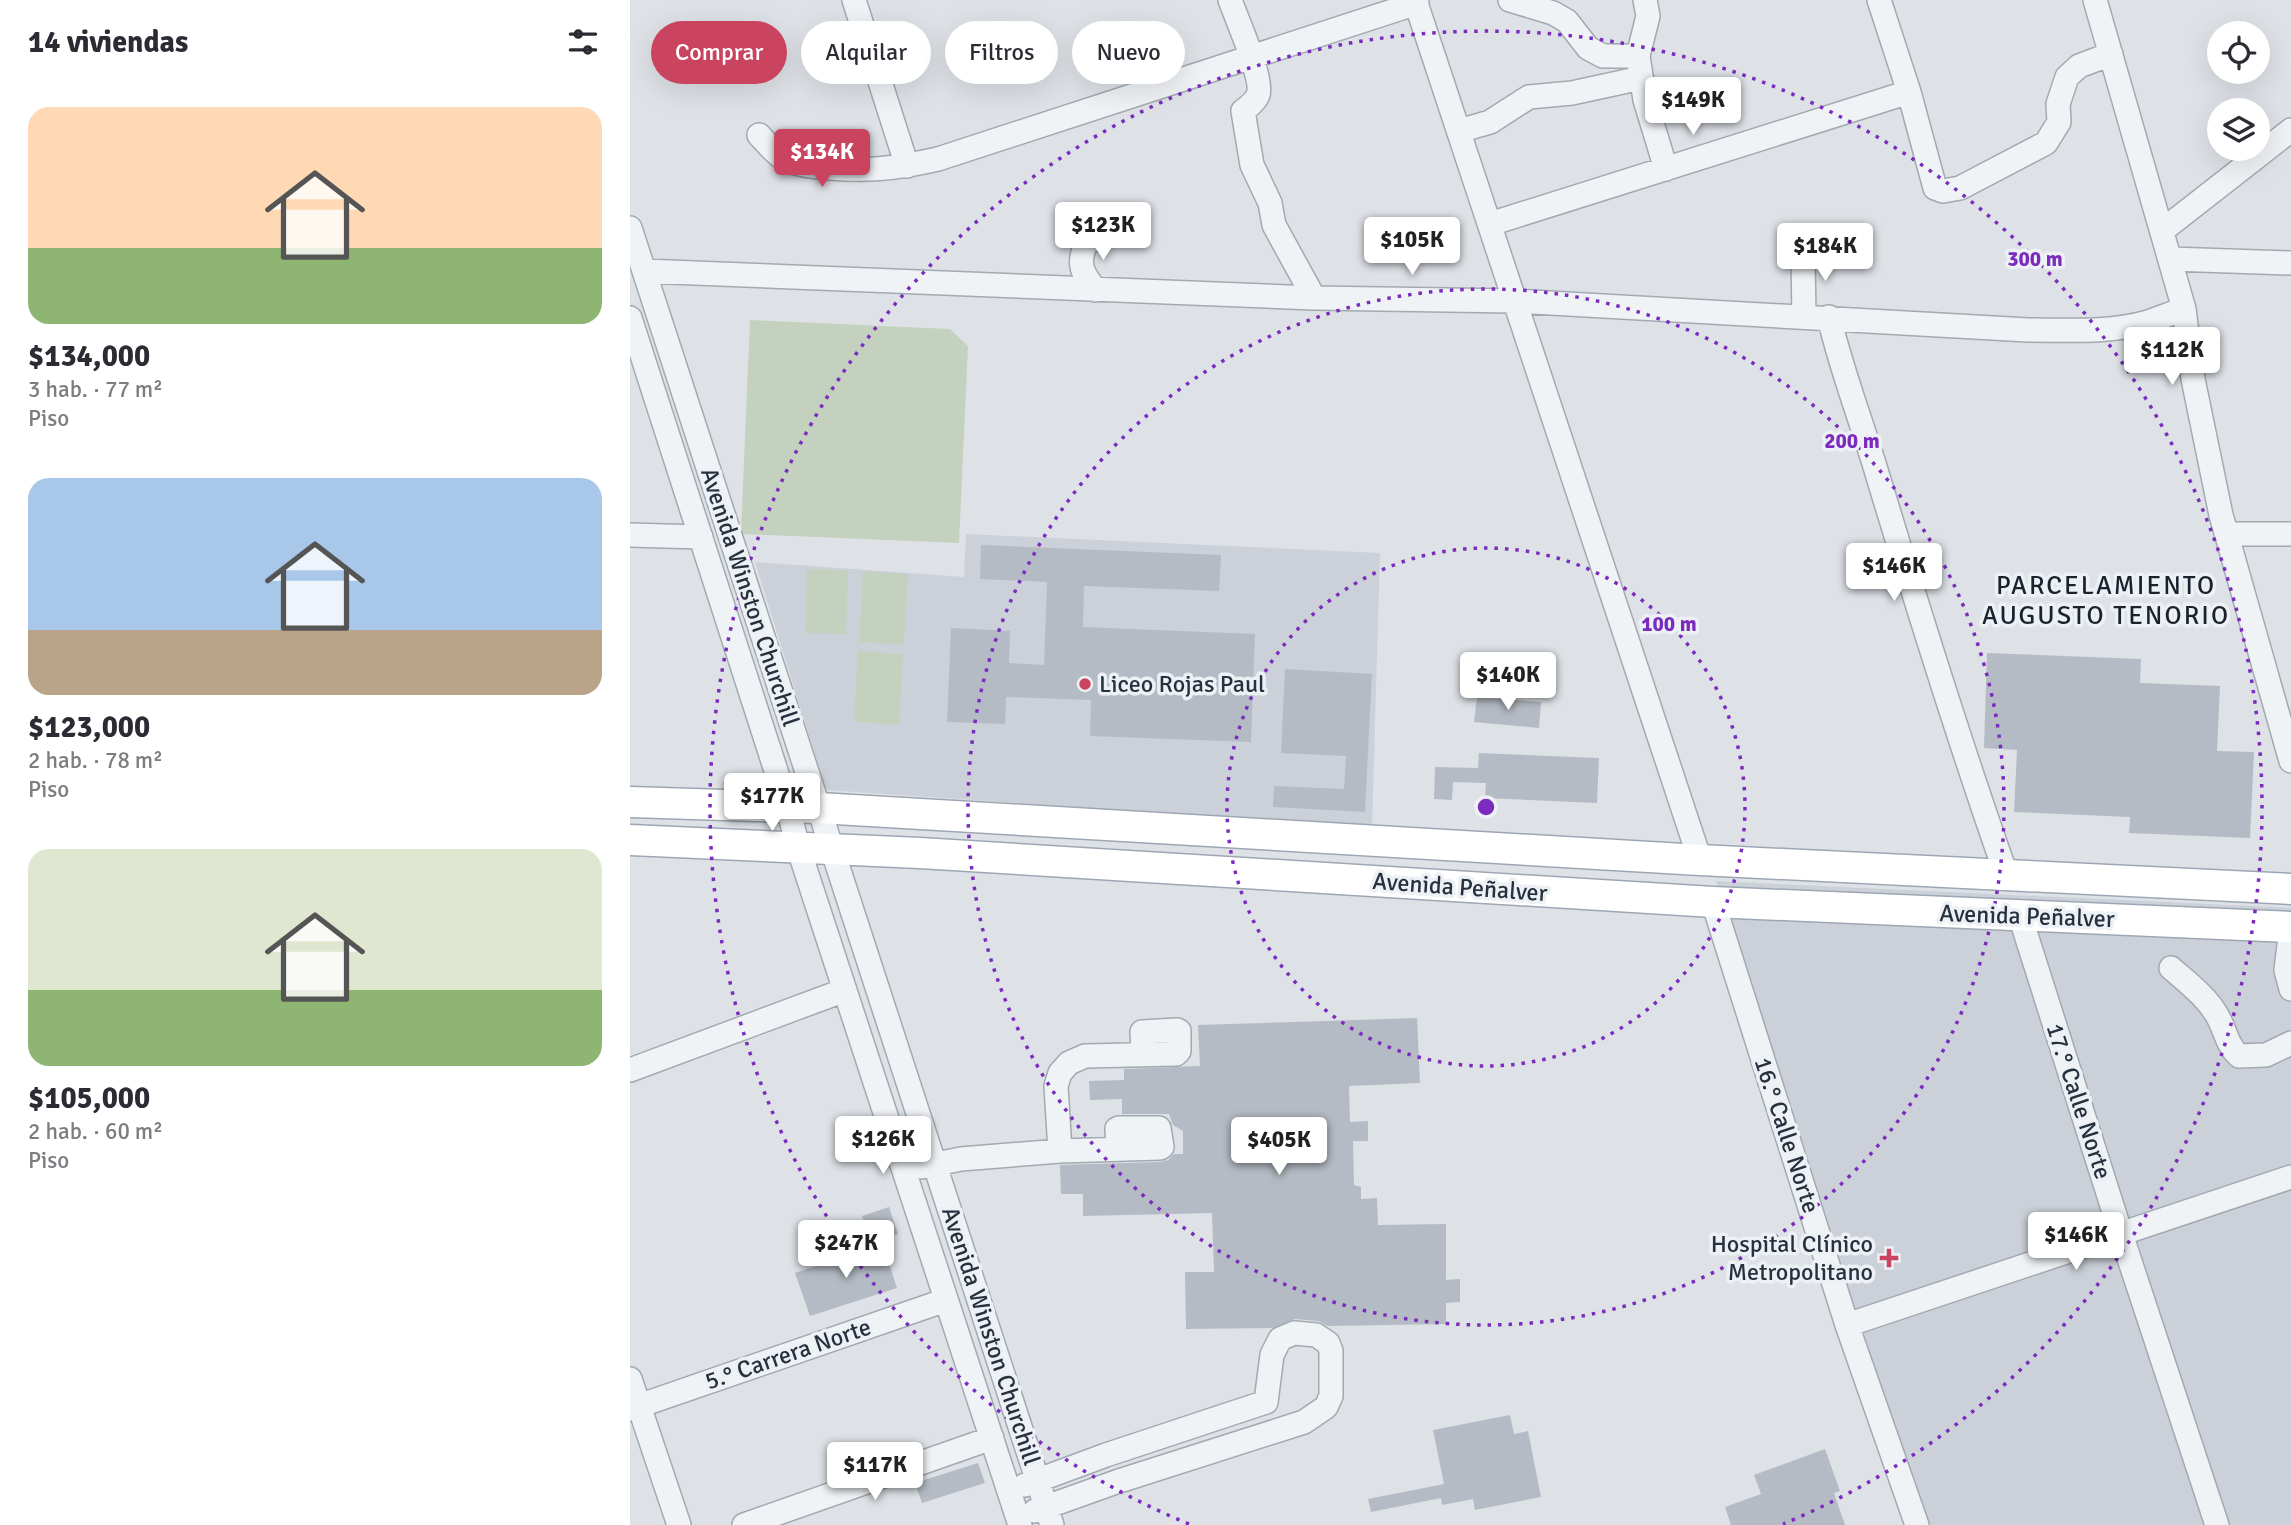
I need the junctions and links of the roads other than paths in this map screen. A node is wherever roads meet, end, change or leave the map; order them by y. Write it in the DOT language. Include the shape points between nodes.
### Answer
graph roads {
  1 [pos="854,0"];
  2 [pos="1230,0"];
  3 [pos="1510,0"];
  4 [pos="1644,0"];
  5 [pos="1879,0"];
  6 [pos="2095,0"];
  7 [pos="1416,2"];
  8 [pos="2111,54"];
  9 [pos="1252,58"];
  10 [pos="1639,67"];
  11 [pos="1909,92"];
  12 [pos="2291,130"];
  13 [pos="1459,131"];
  14 [pos="759,135"];
  15 [pos="907,166"];
  16 [pos="1666,169"];
  17 [pos="1490,224"];
  18 [pos="630,228"];
  19 [pos="2162,229"];
  20 [pos="1109,233"];
  21 [pos="1807,245"];
  22 [pos="2171,259"];
  23 [pos="2291,263"];
  24 [pos="644,271"];
  25 [pos="1095,290"];
  26 [pos="1314,298"];
  27 [pos="1515,301"];
  28 [pos="2184,309"];
  29 [pos="1804,316"];
  30 [pos="1829,317"];
  31 [pos="630,318"];
  32 [pos="630,534"];
  33 [pos="2226,534"];
  34 [pos="2291,534"];
  35 [pos="701,537"];
  36 [pos="2284,704"];
  37 [pos="2291,761"];
  38 [pos="630,802"];
  39 [pos="788,808"];
  40 [pos="819,808"];
  41 [pos="630,840"];
  42 [pos="798,847"];
  43 [pos="832,849"];
  44 [pos="1700,860"];
  45 [pos="2006,874"];
  46 [pos="2291,889"];
  47 [pos="1713,902"];
  48 [pos="2020,916"];
  49 [pos="2291,928"];
  50 [pos="2171,968"];
  51 [pos="2291,989"];
  52 [pos="845,990"];
  53 [pos="2291,1043"];
  54 [pos="1143,1054"];
  55 [pos="630,1070"];
  56 [pos="1118,1149"];
  57 [pos="1060,1151"];
  58 [pos="934,1163"];
  59 [pos="904,1172"];
  60 [pos="2291,1177"];
  61 [pos="2121,1234"];
  62 [pos="946,1300"];
  63 [pos="1847,1325"];
  64 [pos="630,1379"];
  65 [pos="1266,1402"];
  66 [pos="635,1407"];
  67 [pos="1217,1417"];
  68 [pos="1304,1422"];
  69 [pos="992,1438"];
  70 [pos="1227,1446"];
  71 [pos="1106,1455"];
  72 [pos="1038,1480"];
  73 [pos="1116,1482"];
  74 [pos="1009,1492"];
  75 [pos="1050,1516"];
  76 [pos="1019,1521"];
  77 [pos="679,1525"];
  78 [pos="744,1525"];
  79 [pos="1917,1525"];
  80 [pos="2217,1525"];
  1 -- 15 [label="street"];
  2 -- 9 [label="street"];
  3 -- 10 [label="street" via="1553,13 1567,21 1588,48"];
  4 -- 10 [label="street" via="1648,16"];
  5 -- 11 [label="street"];
  6 -- 8 [label="street"];
  7 -- 9 [label="street"];
  7 -- 13 [label="street"];
  8 -- 11 [label="street" via="2079,65 2067,77 2058,104 2059,122 2046,143 1960,188 1935,188"];
  8 -- 19 [label="street"];
  9 -- 15 [label="street"];
  9 -- 26 [label="street" via="1258,97 1243,111 1252,165 1270,203 1274,226"];
  10 -- 13 [label="street" via="1572,93 1529,97 1490,122"];
  10 -- 16 [label="street" via="1644,100"];
  11 -- 16 [label="street"];
  12 -- 19 [label="street"];
  13 -- 17 [label="street"];
  14 -- 15 [label="street" via="782,158 805,165 846,170"];
  16 -- 17 [label="street"];
  17 -- 27 [label="street"];
  18 -- 24 [label="street, Avenida Winston Churchill"];
  19 -- 22 [label="street"];
  20 -- 25 [label="street" via="1086,243 1081,256 1083,272"];
  21 -- 29 [label="street"];
  22 -- 23 [label="street"];
  22 -- 28 [label="street"];
  24 -- 25 [label="street"];
  24 -- 40 [label="street, Avenida Winston Churchill"];
  25 -- 26 [label="street"];
  26 -- 27 [label="street"];
  27 -- 29 [label="street"];
  27 -- 44 [label="street"];
  28 -- 30 [label="street" via="2147,322 2083,331"];
  28 -- 33 [label="street" via="2193,379"];
  29 -- 30 [label="street"];
  30 -- 45 [label="street"];
  31 -- 35 [label="street, Avenida Winston Churchill"];
  32 -- 35 [label="street"];
  33 -- 34 [label="street"];
  33 -- 36 [label="street"];
  35 -- 39 [label="street, Avenida Winston Churchill"];
  36 -- 37 [label="street"];
  38 -- 39 [label="main road, Avenida Peñalver"];
  39 -- 40 [label="main road, Avenida Peñalver"];
  39 -- 42 [label="street, Avenida Winston Churchill"];
  40 -- 43 [label="street, Avenida Winston Churchill"];
  40 -- 44 [label="main road, Avenida Peñalver"];
  41 -- 42 [label="main road, Avenida Peñalver"];
  42 -- 43 [label="main road, Avenida Peñalver"];
  42 -- 52 [label="street, Avenida Winston Churchill"];
  43 -- 47 [label="main road, Avenida Peñalver"];
  43 -- 58 [label="street, Avenida Winston Churchill"];
  44 -- 45 [label="main road, Avenida Peñalver"];
  45 -- 46 [label="main road, Avenida Peñalver"];
  47 -- 48 [label="main road, Avenida Peñalver"];
  47 -- 63 [label="street, 16.° Calle Norte"];
  48 -- 49 [label="main road, Avenida Peñalver"];
  48 -- 61 [label="street, 17.° Calle Norte"];
  49 -- 51 [label="street" via="2286,970"];
  50 -- 53 [label="street" via="2206,1000 2230,1048 2239,1056 2266,1055"];
  52 -- 55 [label="street"];
  52 -- 59 [label="street, Avenida Winston Churchill"];
  54 -- 57 [label="street" via="1085,1056 1069,1063 1056,1086"];
  56 -- 57 [label="street"];
  57 -- 58 [label="street"];
  58 -- 59 [label="street"];
  58 -- 72 [label="street, Avenida Winston Churchill"];
  59 -- 62 [label="street, Avenida Winston Churchill"];
  60 -- 61 [label="street"];
  61 -- 63 [label="street"];
  61 -- 80 [label="street, 17.° Calle Norte"];
  62 -- 66 [label="street, 5.° Carrera Norte"];
  62 -- 69 [label="street, Avenida Winston Churchill"];
  63 -- 79 [label="street, 16.° Calle Norte"];
  64 -- 66 [label="street"];
  65 -- 67 [label="street"];
  65 -- 68 [label="street" via="1290,1421"];
  65 -- 68 [label="street" via="1272,1355 1280,1339 1294,1333 1316,1335 1331,1351 1331,1396 1326,1407"];
  66 -- 77 [label="street"];
  67 -- 70 [label="street"];
  67 -- 71 [label="street"];
  68 -- 70 [label="street"];
  69 -- 74 [label="street, Avenida Winston Churchill"];
  69 -- 78 [label="street"];
  70 -- 73 [label="street"];
  71 -- 72 [label="street"];
  71 -- 73 [label="street"];
  72 -- 74 [label="street"];
  72 -- 75 [label="street, Avenida Winston Churchill"];
  73 -- 75 [label="street"];
  74 -- 76 [label="street, Avenida Winston Churchill"];
  75 -- 76 [label="street"];
}
